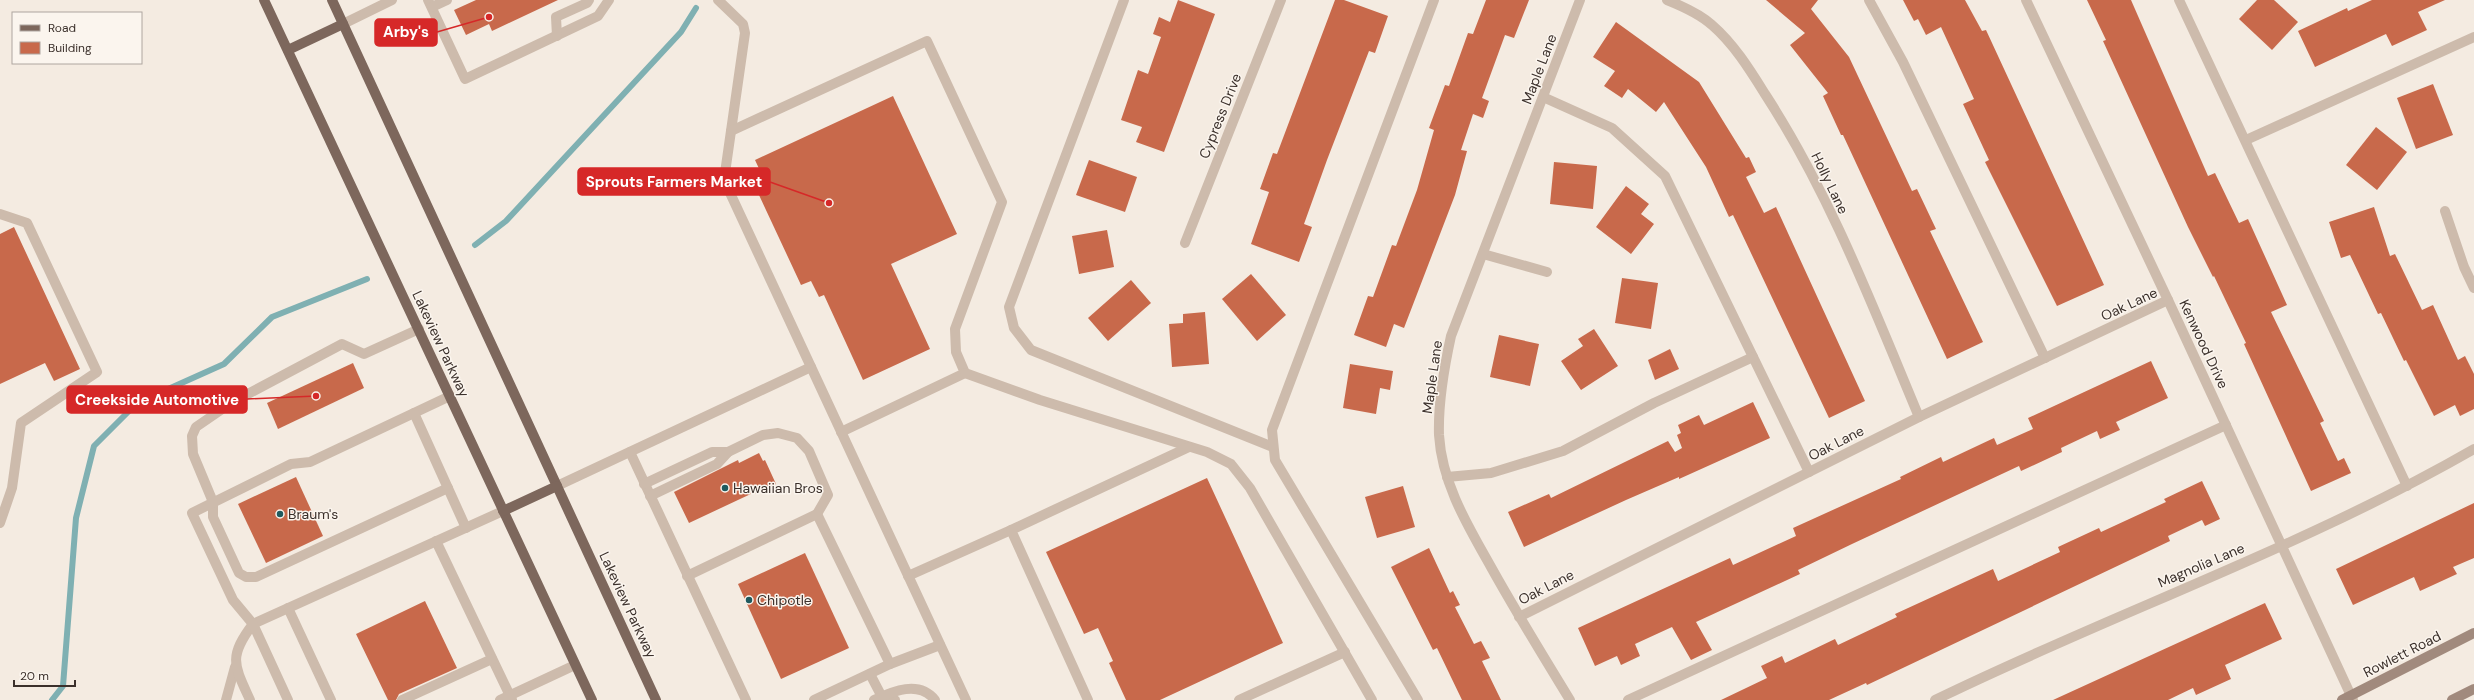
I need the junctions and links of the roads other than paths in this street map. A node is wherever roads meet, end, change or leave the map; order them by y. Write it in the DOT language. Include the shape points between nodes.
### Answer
graph roads {
  1 [pos="264,0"];
  2 [pos="332,0"];
  3 [pos="392,0"];
  4 [pos="447,0"];
  5 [pos="588,0"];
  6 [pos="609,0"];
  7 [pos="718,0"];
  8 [pos="1124,0"];
  9 [pos="1281,0"];
  10 [pos="1434,0"];
  11 [pos="1580,0"];
  12 [pos="1667,0"];
  13 [pos="1869,0"];
  14 [pos="2026,0"];
  15 [pos="2179,0"];
  16 [pos="430,4"];
  17 [pos="343,24"];
  18 [pos="557,36"];
  19 [pos="2474,37"];
  20 [pos="288,50"];
  21 [pos="1543,97"];
  22 [pos="731,131"];
  23 [pos="2246,140"];
  24 [pos="2444,211"];
  25 [pos="0,214"];
  26 [pos="1185,243"];
  27 [pos="1483,254"];
  28 [pos="1547,272"];
  29 [pos="2474,288"];
  30 [pos="2168,300"];
  31 [pos="419,329"];
  32 [pos="1753,357"];
  33 [pos="2045,358"];
  34 [pos="811,367"];
  35 [pos="965,373"];
  36 [pos="450,396"];
  37 [pos="414,413"];
  38 [pos="1919,416"];
  39 [pos="2226,425"];
  40 [pos="842,432"];
  41 [pos="1189,447"];
  42 [pos="1273,447"];
  43 [pos="2474,449"];
  44 [pos="630,452"];
  45 [pos="728,452"];
  46 [pos="1809,472"];
  47 [pos="1447,477"];
  48 [pos="644,484"];
  49 [pos="557,486"];
  50 [pos="2407,486"];
  51 [pos="448,488"];
  52 [pos="650,496"];
  53 [pos="213,502"];
  54 [pos="503,511"];
  55 [pos="818,514"];
  56 [pos="0,523"];
  57 [pos="466,528"];
  58 [pos="1010,530"];
  59 [pos="436,541"];
  60 [pos="2282,546"];
  61 [pos="687,576"];
  62 [pos="908,576"];
  63 [pos="288,608"];
  64 [pos="1518,617"];
  65 [pos="253,624"];
  66 [pos="2474,633"];
  67 [pos="940,645"];
  68 [pos="1345,652"];
  69 [pos="492,659"];
  70 [pos="890,664"];
  71 [pos="575,665"];
  72 [pos="235,667"];
  73 [pos="870,674"];
  74 [pos="2474,689"];
  75 [pos="511,698"];
  76 [pos="878,698"];
  77 [pos="2349,698"];
  78 [pos="226,700"];
  79 [pos="250,700"];
  80 [pos="288,700"];
  81 [pos="331,700"];
  82 [pos="402,700"];
  83 [pos="500,700"];
  84 [pos="592,700"];
  85 [pos="656,700"];
  86 [pos="746,700"];
  87 [pos="814,700"];
  88 [pos="895,700"];
  89 [pos="935,700"];
  90 [pos="966,700"];
  91 [pos="1088,700"];
  92 [pos="1239,700"];
  93 [pos="1372,700"];
  94 [pos="1418,700"];
  95 [pos="1570,700"];
  96 [pos="1628,700"];
  97 [pos="1935,700"];
  98 [pos="2452,700"];
  1 -- 20 [label="main road, Lakeview Parkway"];
  2 -- 17 [label="main road, Lakeview Parkway"];
  3 -- 17 [label="street"];
  4 -- 16 [label="street"];
  5 -- 18 [label="street" via="587,4 556,17"];
  6 -- 18 [label="street" via="598,16"];
  7 -- 22 [label="street" via="743,24 745,33"];
  8 -- 42 [label="street" via="1009,306 1014,328 1031,350"];
  9 -- 26 [label="street, Cypress Drive"];
  10 -- 42 [label="street" via="1272,430"];
  11 -- 21 [label="street, Maple Lane"];
  12 -- 38 [label="street, Holly Lane" via="1712,24 1742,58 1788,129 1852,259"];
  13 -- 33 [label="street" via="1903,62"];
  14 -- 30 [label="street, Kenwood Drive"];
  15 -- 23 [label="street"];
  16 -- 18 [label="street" via="465,79"];
  17 -- 20 [label="main road"];
  17 -- 49 [label="main road, Lakeview Parkway"];
  19 -- 23 [label="street"];
  20 -- 31 [label="main road, Lakeview Parkway"];
  21 -- 27 [label="street, Maple Lane"];
  21 -- 32 [label="street" via="1612,128 1665,176"];
  22 -- 34 [label="street" via="724,180"];
  22 -- 35 [label="street" via="927,41 1002,202 955,329 956,352"];
  23 -- 50 [label="street"];
  24 -- 29 [label="street"];
  25 -- 56 [label="street" via="27,223 97,372 21,423 12,488"];
  27 -- 28 [label="street"];
  27 -- 47 [label="street, Maple Lane" via="1451,336 1445,364 1439,436"];
  30 -- 33 [label="street, Oak Lane"];
  30 -- 39 [label="street, Kenwood Drive"];
  31 -- 36 [label="main road, Lakeview Parkway"];
  31 -- 53 [label="street" via="364,354 342,344 231,404 196,427 192,436 194,454"];
  32 -- 46 [label="street"];
  32 -- 47 [label="street" via="1654,403 1563,451 1491,473"];
  33 -- 38 [label="street, Oak Lane"];
  34 -- 40 [label="street"];
  34 -- 44 [label="street"];
  35 -- 40 [label="street"];
  35 -- 41 [label="street" via="1040,400"];
  36 -- 37 [label="street"];
  36 -- 54 [label="main road, Lakeview Parkway"];
  37 -- 51 [label="street"];
  37 -- 53 [label="street" via="310,462 291,464"];
  38 -- 46 [label="street, Oak Lane"];
  39 -- 60 [label="street, Kenwood Drive"];
  39 -- 96 [label="street"];
  40 -- 62 [label="street"];
  41 -- 58 [label="street"];
  41 -- 68 [label="street" via="1207,452 1231,464 1250,488"];
  42 -- 94 [label="street" via="1275,460"];
  43 -- 50 [label="street, Magnolia Lane"];
  44 -- 48 [label="street"];
  44 -- 49 [label="street"];
  45 -- 48 [label="street" via="712,452"];
  45 -- 52 [label="street" via="717,464"];
  45 -- 55 [label="street" via="763,435 778,433 797,438 809,451 828,496"];
  46 -- 64 [label="street, Oak Lane"];
  47 -- 64 [label="street, Maple Lane" via="1462,515"];
  48 -- 52 [label="street"];
  49 -- 54 [label="main road"];
  49 -- 85 [label="main road, Lakeview Parkway"];
  50 -- 60 [label="street, Magnolia Lane"];
  51 -- 53 [label="street" via="256,577 246,578 239,573 213,517"];
  51 -- 57 [label="street"];
  52 -- 61 [label="street"];
  53 -- 65 [label="street" via="192,513 233,600"];
  54 -- 57 [label="street"];
  54 -- 71 [label="main road, Lakeview Parkway"];
  55 -- 61 [label="street"];
  55 -- 70 [label="street"];
  57 -- 59 [label="street"];
  58 -- 62 [label="street"];
  58 -- 91 [label="street"];
  59 -- 63 [label="street"];
  59 -- 69 [label="street"];
  60 -- 77 [label="street, Kenwood Drive"];
  60 -- 97 [label="street, Magnolia Lane" via="2009,664"];
  61 -- 86 [label="street"];
  62 -- 67 [label="street"];
  63 -- 65 [label="street"];
  63 -- 81 [label="street"];
  64 -- 95 [label="street, Maple Lane"];
  65 -- 72 [label="street" via="239,642"];
  65 -- 80 [label="street"];
  66 -- 77 [label="main road, Rowlett Road"];
  67 -- 70 [label="street"];
  67 -- 90 [label="street"];
  68 -- 92 [label="street"];
  68 -- 93 [label="street"];
  69 -- 75 [label="street"];
  69 -- 82 [label="street"];
  70 -- 73 [label="street"];
  71 -- 75 [label="street"];
  71 -- 84 [label="main road, Lakeview Parkway"];
  72 -- 78 [label="street"];
  72 -- 79 [label="street"];
  73 -- 76 [label="street"];
  73 -- 87 [label="street"];
  74 -- 98 [label="main road"];
  75 -- 83 [label="street"];
  76 -- 88 [label="street"];
  76 -- 89 [label="street" via="897,690 913,688 930,694"];
}
